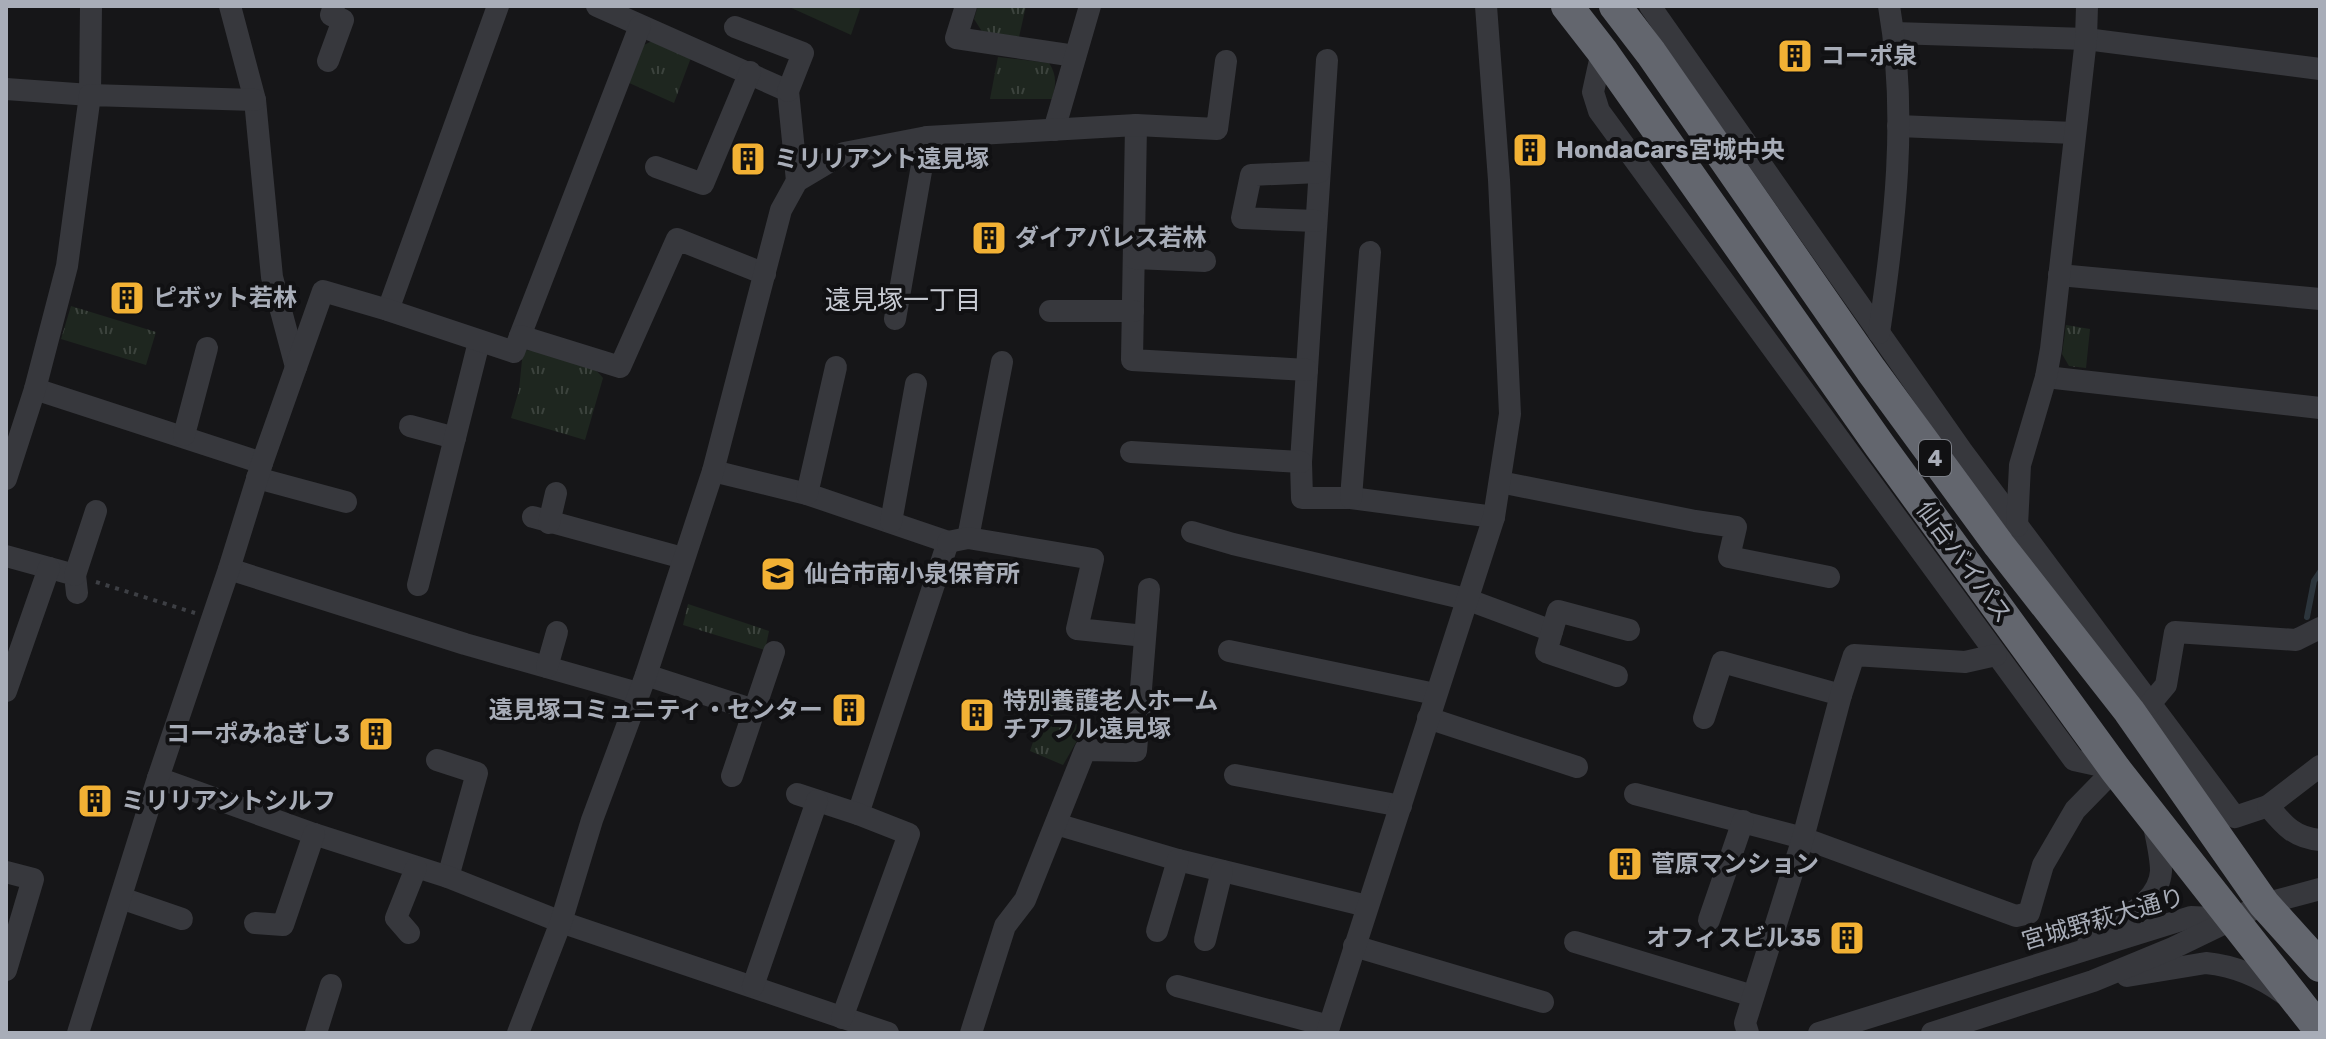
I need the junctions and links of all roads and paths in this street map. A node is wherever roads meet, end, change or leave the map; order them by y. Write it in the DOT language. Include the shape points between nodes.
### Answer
graph roads {
  1 [pos="91,6"];
  2 [pos="230,6"];
  3 [pos="334,6"];
  4 [pos="498,6"];
  5 [pos="597,6"];
  6 [pos="966,6"];
  7 [pos="1090,6"];
  8 [pos="1502,6"];
  9 [pos="1567,6"];
  10 [pos="1615,6"];
  11 [pos="1650,6"];
  12 [pos="1889,6"];
  13 [pos="2087,6"];
  14 [pos="1487,15"];
  15 [pos="640,26"];
  16 [pos="735,27"];
  17 [pos="1894,33"];
  18 [pos="2086,39"];
  19 [pos="1602,51"];
  20 [pos="1075,56"];
  21 [pos="1327,60"];
  22 [pos="328,61"];
  23 [pos="1226,61"];
  24 [pos="2320,69"];
  25 [pos="750,72"];
  26 [pos="6,89"];
  27 [pos="788,91"];
  28 [pos="90,95"];
  29 [pos="255,100"];
  30 [pos="1136,125"];
  31 [pos="1898,126"];
  32 [pos="1054,130"];
  33 [pos="2074,133"];
  34 [pos="927,137"];
  35 [pos="656,167"];
  36 [pos="1319,172"];
  37 [pos="797,181"];
  38 [pos="1316,221"];
  39 [pos="1370,252"];
  40 [pos="1134,258"];
  41 [pos="1205,261"];
  42 [pos="765,274"];
  43 [pos="2059,275"];
  44 [pos="2320,299"];
  45 [pos="388,310"];
  46 [pos="1050,311"];
  47 [pos="1133,311"];
  48 [pos="895,319"];
  49 [pos="1879,333"];
  50 [pos="520,336"];
  51 [pos="479,342"];
  52 [pos="207,348"];
  53 [pos="1002,362"];
  54 [pos="296,367"];
  55 [pos="836,367"];
  56 [pos="1307,370"];
  57 [pos="2046,377"];
  58 [pos="916,384"];
  59 [pos="35,389"];
  60 [pos="2320,408"];
  61 [pos="410,426"];
  62 [pos="184,435"];
  63 [pos="455,438"];
  64 [pos="1131,452"];
  65 [pos="1301,462"];
  66 [pos="260,470"];
  67 [pos="713,471"];
  68 [pos="6,479"];
  69 [pos="1500,482"];
  70 [pos="556,493"];
  71 [pos="807,494"];
  72 [pos="1351,498"];
  73 [pos="346,502"];
  74 [pos="96,511"];
  75 [pos="1494,517"];
  76 [pos="891,522"];
  77 [pos="2017,526"];
  78 [pos="1192,532"];
  79 [pos="958,540"];
  80 [pos="6,556"];
  81 [pos="683,558"];
  82 [pos="49,568"];
  83 [pos="229,569"];
  84 [pos="1829,577"];
  85 [pos="76,584"];
  86 [pos="418,585"];
  87 [pos="1149,589"];
  88 [pos="1466,599"];
  89 [pos="212,618"];
  90 [pos="2320,628"];
  91 [pos="1629,630"];
  92 [pos="1552,631"];
  93 [pos="557,632"];
  94 [pos="1145,636"];
  95 [pos="1229,651"];
  96 [pos="774,652"];
  97 [pos="1996,655"];
  98 [pos="547,667"];
  99 [pos="1617,676"];
  100 [pos="642,684"];
  101 [pos="6,691"];
  102 [pos="1435,694"];
  103 [pos="1841,695"];
  104 [pos="2150,704"];
  105 [pos="754,710"];
  106 [pos="1428,718"];
  107 [pos="1704,718"];
  108 [pos="437,760"];
  109 [pos="2320,766"];
  110 [pos="1577,767"];
  111 [pos="2115,769"];
  112 [pos="1235,775"];
  113 [pos="732,776"];
  114 [pos="158,778"];
  115 [pos="1635,794"];
  116 [pos="1401,806"];
  117 [pos="2268,806"];
  118 [pos="858,814"];
  119 [pos="2152,817"];
  120 [pos="1743,821"];
  121 [pos="1056,824"];
  122 [pos="314,834"];
  123 [pos="2315,835"];
  124 [pos="1803,838"];
  125 [pos="1178,860"];
  126 [pos="416,868"];
  127 [pos="1222,871"];
  128 [pos="6,872"];
  129 [pos="448,877"];
  130 [pos="2320,889"];
  131 [pos="121,898"];
  132 [pos="2264,904"];
  133 [pos="1367,906"];
  134 [pos="182,919"];
  135 [pos="2233,919"];
  136 [pos="1709,920"];
  137 [pos="561,922"];
  138 [pos="255,923"];
  139 [pos="1157,931"];
  140 [pos="409,933"];
  141 [pos="1205,940"];
  142 [pos="1575,942"];
  143 [pos="1354,946"];
  144 [pos="2082,950"];
  145 [pos="2320,966"];
  146 [pos="6,970"];
  147 [pos="2093,981"];
  148 [pos="331,985"];
  149 [pos="753,986"];
  150 [pos="1177,986"];
  151 [pos="1753,996"];
  152 [pos="1543,1002"];
  153 [pos="842,1018"];
  154 [pos="2313,1021"];
  155 [pos="1328,1030"];
  156 [pos="78,1033"];
  157 [pos="316,1033"];
  158 [pos="518,1033"];
  159 [pos="888,1033"];
  160 [pos="971,1033"];
  161 [pos="1748,1033"];
  162 [pos="1819,1033"];
  163 [pos="1932,1033"];
  1 -- 28 [label="street"];
  2 -- 29 [label="street"];
  3 -- 22 [label="street" via="331,15 343,20"];
  4 -- 45 [label="street"];
  5 -- 15 [label="street"];
  6 -- 20 [label="street" via="956,38"];
  7 -- 20 [label="street"];
  8 -- 14 [label="street"];
  9 -- 19 [label="highway, 仙台バイパス / 4"];
  10 -- 132 [label="highway, 仙台バイパス / 4" via="1871,370 2129,711"];
  11 -- 49 [label="street"];
  12 -- 17 [label="street"];
  13 -- 18 [label="street"];
  14 -- 69 [label="street" via="1510,414"];
  15 -- 25 [label="street"];
  15 -- 50 [label="street"];
  16 -- 27 [label="street" via="803,53"];
  17 -- 18 [label="street"];
  17 -- 31 [label="street"];
  18 -- 24 [label="street"];
  18 -- 33 [label="street"];
  19 -- 97 [label="street" via="1593,92 1599,111"];
  19 -- 111 [label="highway, 仙台バイパス / 4"];
  20 -- 32 [label="street"];
  21 -- 36 [label="street"];
  23 -- 30 [label="street" via="1217,129"];
  25 -- 27 [label="street"];
  25 -- 35 [label="street" via="703,184"];
  26 -- 28 [label="street"];
  27 -- 37 [label="street"];
  28 -- 29 [label="street"];
  28 -- 59 [label="street" via="67,266"];
  29 -- 54 [label="street" via="272,277"];
  30 -- 32 [label="street"];
  30 -- 40 [label="street"];
  31 -- 33 [label="street"];
  31 -- 49 [label="street" via="1891,256"];
  32 -- 34 [label="street"];
  33 -- 43 [label="street"];
  34 -- 37 [label="street" via="844,153"];
  34 -- 48 [label="street"];
  36 -- 38 [label="street"];
  36 -- 38 [label="street" via="1251,175 1242,218"];
  37 -- 42 [label="street" via="781,210"];
  38 -- 56 [label="street"];
  39 -- 72 [label="street"];
  40 -- 41 [label="street"];
  40 -- 47 [label="street"];
  42 -- 50 [label="street" via="677,239 620,367"];
  42 -- 67 [label="street"];
  43 -- 44 [label="street"];
  43 -- 57 [label="street"];
  45 -- 51 [label="street"];
  45 -- 54 [label="street" via="323,291"];
  46 -- 47 [label="street"];
  47 -- 56 [label="street" via="1132,360"];
  49 -- 77 [label="street"];
  50 -- 51 [label="street" via="514,352"];
  51 -- 63 [label="street"];
  52 -- 62 [label="street"];
  53 -- 79 [label="street"];
  54 -- 66 [label="street"];
  55 -- 71 [label="street"];
  56 -- 65 [label="street"];
  57 -- 60 [label="street"];
  57 -- 77 [label="street" via="2020,465"];
  58 -- 76 [label="street"];
  59 -- 62 [label="street"];
  59 -- 68 [label="street"];
  61 -- 63 [label="street"];
  62 -- 66 [label="street"];
  63 -- 86 [label="street"];
  64 -- 65 [label="street"];
  65 -- 72 [label="street" via="1302,498"];
  66 -- 73 [label="street"];
  66 -- 83 [label="street"];
  67 -- 71 [label="street"];
  67 -- 81 [label="street"];
  69 -- 75 [label="street"];
  69 -- 84 [label="street" via="1736,527 1729,557"];
  70 -- 81 [label="street" via="541,520"];
  71 -- 76 [label="street"];
  72 -- 75 [label="street"];
  74 -- 85 [label="street"];
  75 -- 88 [label="street"];
  76 -- 79 [label="street"];
  77 -- 104 [label="street"];
  78 -- 88 [label="street"];
  79 -- 94 [label="street" via="1093,559 1077,629"];
  79 -- 118 [label="street"];
  80 -- 82 [label="street"];
  81 -- 100 [label="street"];
  82 -- 85 [label="street"];
  82 -- 101 [label="street"];
  83 -- 89 [label="street"];
  83 -- 98 [label="street"];
  85 -- 89 [label="path"];
  87 -- 94 [label="street"];
  88 -- 92 [label="street"];
  88 -- 102 [label="street"];
  89 -- 114 [label="street"];
  90 -- 104 [label="street" via="2296,640 2175,632 2166,685"];
  91 -- 92 [label="street" via="1558,611"];
  92 -- 99 [label="street" via="1546,652"];
  93 -- 98 [label="street"];
  94 -- 121 [label="street" via="1136,751 1085,750"];
  95 -- 102 [label="street"];
  96 -- 105 [label="street"];
  97 -- 103 [label="street" via="1965,662 1854,655"];
  97 -- 111 [label="street" via="2074,760"];
  98 -- 100 [label="street"];
  100 -- 105 [label="street"];
  100 -- 137 [label="street"];
  102 -- 106 [label="street"];
  103 -- 107 [label="street" via="1722,662"];
  103 -- 124 [label="street"];
  104 -- 117 [label="street" via="2235,817"];
  105 -- 113 [label="street"];
  106 -- 110 [label="street"];
  106 -- 116 [label="street"];
  108 -- 129 [label="street" via="477,773"];
  109 -- 117 [label="street"];
  111 -- 119 [label="highway, 仙台バイパス / 4"];
  111 -- 124 [label="street" via="2075,810 2043,865 2029,913 2016,916"];
  112 -- 116 [label="street"];
  114 -- 122 [label="street"];
  114 -- 131 [label="street"];
  115 -- 120 [label="street"];
  116 -- 133 [label="street"];
  117 -- 123 [label="street" via="2289,831"];
  118 -- 149 [label="street" via="807,797"];
  118 -- 153 [label="street" via="909,834"];
  119 -- 135 [label="highway, 仙台バイパス / 4"];
  119 -- 144 [label="street" via="2159,886 2148,901"];
  120 -- 124 [label="street"];
  120 -- 136 [label="street"];
  121 -- 125 [label="street"];
  121 -- 160 [label="street" via="1025,900 1005,926"];
  122 -- 126 [label="street"];
  122 -- 138 [label="street" via="283,925"];
  124 -- 151 [label="street"];
  125 -- 127 [label="street"];
  125 -- 139 [label="street"];
  126 -- 129 [label="street"];
  126 -- 140 [label="street" via="396,918"];
  127 -- 133 [label="street"];
  127 -- 141 [label="street"];
  128 -- 146 [label="street" via="33,879"];
  129 -- 137 [label="street"];
  130 -- 132 [label="street"];
  131 -- 134 [label="street"];
  131 -- 156 [label="street"];
  132 -- 135 [label="street"];
  132 -- 145 [label="highway, 仙台バイパス / 4"];
  133 -- 143 [label="street"];
  135 -- 144 [label="street, 宮城野萩大通り" via="2191,917"];
  135 -- 147 [label="street, 宮城野萩大通り"];
  135 -- 154 [label="highway, 仙台バイパス / 4"];
  137 -- 149 [label="street"];
  137 -- 158 [label="street"];
  142 -- 151 [label="street"];
  143 -- 152 [label="street"];
  143 -- 155 [label="street"];
  144 -- 162 [label="street, 宮城野萩大通り"];
  147 -- 154 [label="street" via="2206,963 2235,967 2280,991"];
  147 -- 163 [label="street, 宮城野萩大通り"];
  148 -- 157 [label="street"];
  149 -- 153 [label="street"];
  150 -- 155 [label="street"];
  151 -- 161 [label="street" via="1745,1023"];
  153 -- 159 [label="street"];
}
